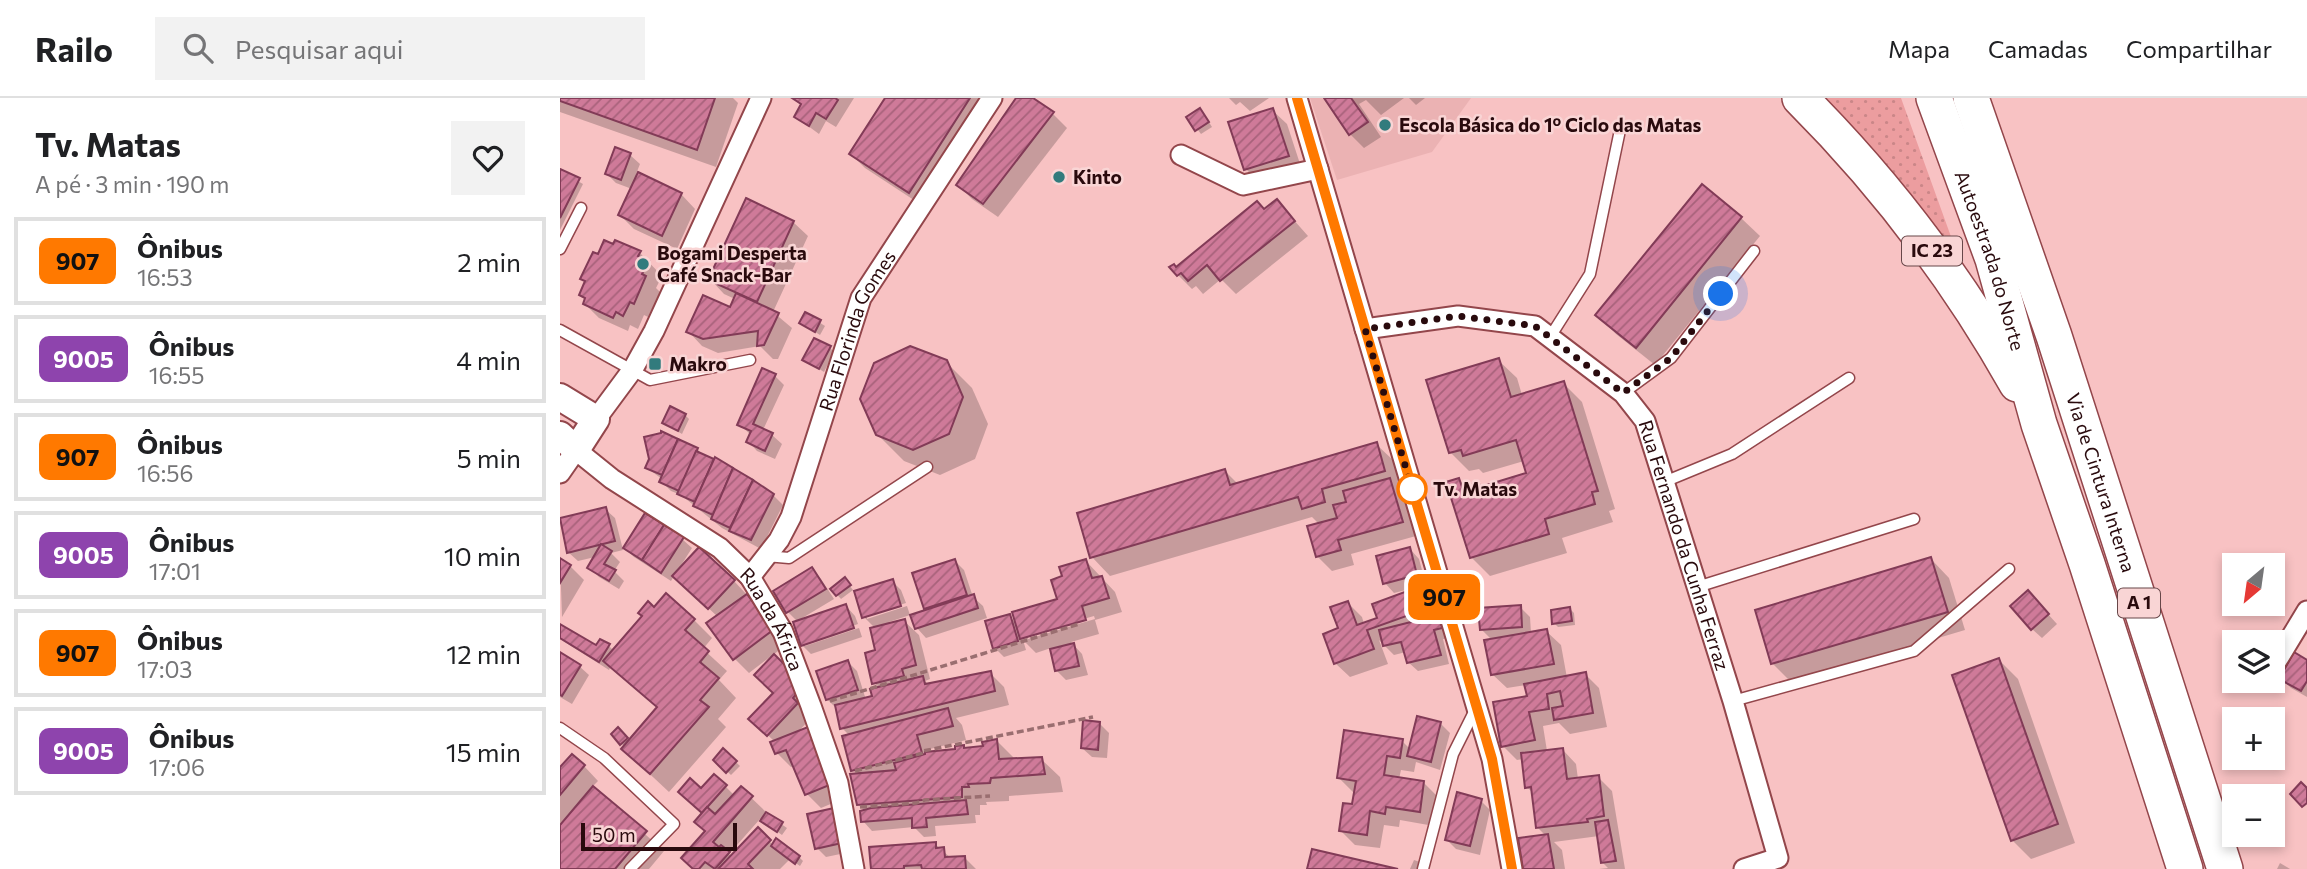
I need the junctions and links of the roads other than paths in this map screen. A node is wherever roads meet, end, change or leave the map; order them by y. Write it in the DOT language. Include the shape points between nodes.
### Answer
graph roads {
  1 [pos="761,98"];
  2 [pos="992,98"];
  3 [pos="1297,98"];
  4 [pos="1800,98"];
  5 [pos="1934,98"];
  6 [pos="1971,98"];
  7 [pos="1620,130"];
  8 [pos="1181,156"];
  9 [pos="1318,169"];
  10 [pos="581,208"];
  11 [pos="560,249"];
  12 [pos="1754,251"];
  13 [pos="1365,329"];
  14 [pos="560,330"];
  15 [pos="1550,337"];
  16 [pos="750,360"];
  17 [pos="633,369"];
  18 [pos="1849,378"];
  19 [pos="1623,393"];
  20 [pos="560,397"];
  21 [pos="596,419"];
  22 [pos="2039,424"];
  23 [pos="568,442"];
  24 [pos="927,467"];
  25 [pos="560,473"];
  26 [pos="1664,482"];
  27 [pos="1914,519"];
  28 [pos="766,556"];
  29 [pos="2009,569"];
  30 [pos="750,577"];
  31 [pos="1697,587"];
  32 [pos="2307,611"];
  33 [pos="2285,647"];
  34 [pos="1733,701"];
  35 [pos="1476,706"];
  36 [pos="560,728"];
  37 [pos="853,861"];
  38 [pos="630,869"];
  39 [pos="1423,869"];
  40 [pos="1512,869"];
  41 [pos="1744,869"];
  42 [pos="2185,869"];
  43 [pos="2225,869"];
  1 -- 17 [label="street"];
  2 -- 28 [label="street, Rua Florinda Gomes" via="862,298 791,517"];
  3 -- 9 [label="street"];
  4 -- 22 [label="highway, IC 23" via="1912,223 1973,311"];
  5 -- 22 [label="highway, Autoestrada do Norte / A 1" via="1993,259"];
  6 -- 43 [label="highway, Via de Cintura Interna / A 1" via="2054,336"];
  7 -- 15 [label="lane" via="1590,274"];
  8 -- 9 [label="street" via="1243,186"];
  9 -- 13 [label="street"];
  10 -- 11 [label="lane"];
  12 -- 19 [label="lane" via="1671,358"];
  13 -- 15 [label="street, Rua Fernando da Cunha Ferraz" via="1458,316 1535,326"];
  13 -- 35 [label="street"];
  14 -- 17 [label="lane"];
  15 -- 19 [label="street, Rua Fernando da Cunha Ferraz"];
  16 -- 17 [label="lane" via="650,380"];
  17 -- 21 [label="street"];
  18 -- 26 [label="lane" via="1732,454"];
  19 -- 26 [label="street, Rua Fernando da Cunha Ferraz" via="1645,421"];
  20 -- 21 [label="main road"];
  21 -- 23 [label="main road"];
  22 -- 42 [label="highway, Via de Cintura Interna / A 1"];
  23 -- 25 [label="street"];
  23 -- 30 [label="street, Rua da África" via="601,471 720,548"];
  24 -- 28 [label="lane" via="789,558"];
  26 -- 31 [label="street, Rua Fernando da Cunha Ferraz"];
  27 -- 31 [label="lane"];
  28 -- 30 [label="street, Rua Florinda Gomes"];
  29 -- 34 [label="lane" via="1914,651"];
  30 -- 37 [label="street, Rua da África" via="783,632 811,706 835,775"];
  31 -- 34 [label="street, Rua Fernando da Cunha Ferraz"];
  32 -- 33 [label="street"];
  34 -- 41 [label="street, Rua Fernando da Cunha Ferraz" via="1778,858"];
  35 -- 39 [label="lane" via="1453,754"];
  35 -- 40 [label="street" via="1492,759"];
  36 -- 38 [label="lane" via="604,758 674,824"];
}
